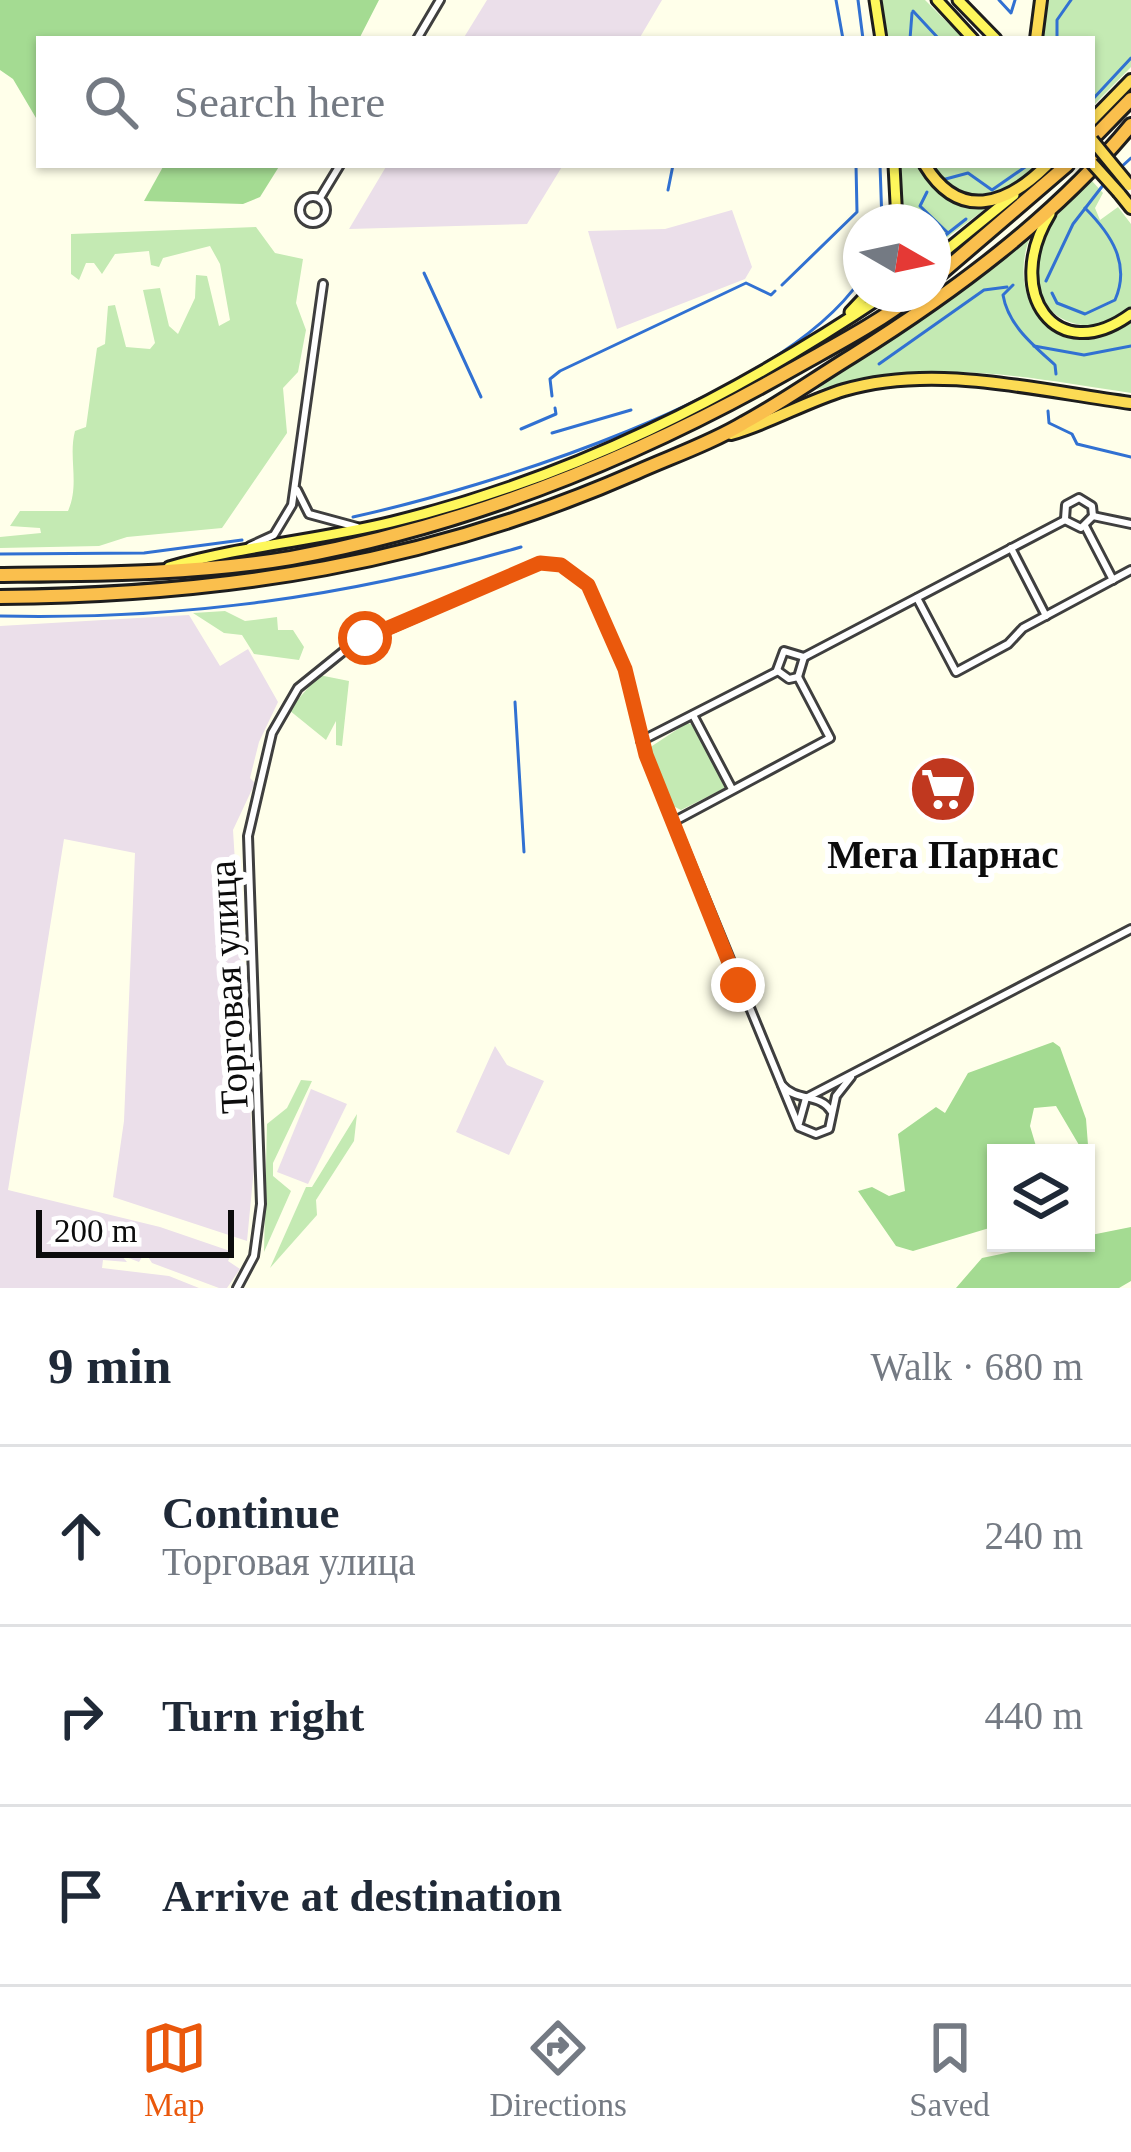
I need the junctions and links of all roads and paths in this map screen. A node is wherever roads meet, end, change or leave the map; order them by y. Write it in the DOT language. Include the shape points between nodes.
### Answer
graph roads {
  1 [pos="440,0"];
  2 [pos="875,0"];
  3 [pos="937,0"];
  4 [pos="958,0"];
  5 [pos="1041,0"];
  6 [pos="419,36"];
  7 [pos="881,36"];
  8 [pos="970,36"];
  9 [pos="993,36"];
  10 [pos="1036,36"];
  11 [pos="1131,79"];
  12 [pos="1126,95"];
  13 [pos="1095,118"];
  14 [pos="1131,128"];
  15 [pos="1095,136"];
  16 [pos="1095,144"];
  17 [pos="1095,162"];
  18 [pos="1095,165"];
  19 [pos="338,168"];
  20 [pos="894,168"];
  21 [pos="927,168"];
  22 [pos="1044,168"];
  23 [pos="1064,168"];
  24 [pos="1089,168"];
  25 [pos="1036,176"];
  26 [pos="1126,189"];
  27 [pos="1060,196"];
  28 [pos="319,199"];
  29 [pos="896,204"];
  30 [pos="1130,208"];
  31 [pos="951,246"];
  32 [pos="951,265"];
  33 [pos="323,284"];
  34 [pos="848,312"];
  35 [pos="859,312"];
  36 [pos="885,312"];
  37 [pos="1131,314"];
  38 [pos="821,338"];
  39 [pos="1131,404"];
  40 [pos="710,440"];
  41 [pos="296,487"];
  42 [pos="1093,516"];
  43 [pos="1065,520"];
  44 [pos="1131,524"];
  45 [pos="1085,526"];
  46 [pos="362,528"];
  47 [pos="1011,548"];
  48 [pos="241,550"];
  49 [pos="156,571"];
  50 [pos="1131,571"];
  51 [pos="0,574"];
  52 [pos="1113,580"];
  53 [pos="0,597"];
  54 [pos="917,598"];
  55 [pos="1046,616"];
  56 [pos="804,657"];
  57 [pos="778,671"];
  58 [pos="798,677"];
  59 [pos="693,716"];
  60 [pos="641,741"];
  61 [pos="732,789"];
  62 [pos="673,822"];
  63 [pos="1131,929"];
  64 [pos="851,1077"];
  65 [pos="776,1078"];
  66 [pos="806,1098"];
  67 [pos="833,1116"];
  68 [pos="799,1127"];
  69 [pos="237,1288"];
  1 -- 6 [label="street"];
  2 -- 7 [label="main road"];
  3 -- 8 [label="main road"];
  4 -- 9 [label="main road"];
  5 -- 10 [label="highway"];
  11 -- 12 [label="highway"];
  12 -- 13 [label="highway"];
  12 -- 15 [label="highway"];
  14 -- 17 [label="highway"];
  16 -- 26 [label="highway, bridge"];
  18 -- 26 [label="highway, bridge"];
  19 -- 28 [label="street"];
  20 -- 29 [label="main road"];
  21 -- 25 [label="highway" via="965,202 997,199"];
  22 -- 25 [label="highway"];
  23 -- 32 [label="highway"];
  24 -- 27 [label="highway"];
  25 -- 31 [label="main road"];
  26 -- 30 [label="highway"];
  27 -- 37 [label="main road" via="1029,254 1033,296 1054,322 1080,331 1111,327"];
  27 -- 40 [label="highway" via="1002,252 914,317"];
  28 -- 28 [label="street" via="301,205 308,223 323,218"];
  33 -- 41 [label="street"];
  34 -- 38 [label="main road"];
  35 -- 38 [label="main road"];
  36 -- 49 [label="highway" via="731,405 494,505 287,558"];
  38 -- 46 [label="main road" via="607,451"];
  39 -- 40 [label="highway" via="955,380 887,381"];
  40 -- 53 [label="highway" via="587,494 388,559 142,596"];
  41 -- 46 [label="street" via="309,514"];
  41 -- 48 [label="street" via="286,522"];
  42 -- 43 [label="street" via="1079,498 1066,505"];
  42 -- 44 [label="street"];
  42 -- 45 [label="street"];
  43 -- 45 [label="street"];
  43 -- 47 [label="street"];
  45 -- 52 [label="street"];
  46 -- 48 [label="main road"];
  47 -- 54 [label="street"];
  47 -- 55 [label="street"];
  48 -- 49 [label="main road"];
  49 -- 51 [label="highway"];
  50 -- 52 [label="street"];
  52 -- 55 [label="street"];
  54 -- 55 [label="street" via="956,672"];
  54 -- 56 [label="street"];
  56 -- 57 [label="street" via="784,651"];
  56 -- 58 [label="street"];
  57 -- 58 [label="street"];
  57 -- 59 [label="street"];
  58 -- 61 [label="street" via="830,738"];
  59 -- 60 [label="street"];
  59 -- 61 [label="street"];
  60 -- 62 [label="street"];
  60 -- 69 [label="street, Торговая улица" via="625,669 588,585 551,562 493,579 350,646 298,688 272,733 248,836 261,1204 254,1256"];
  61 -- 62 [label="street"];
  62 -- 65 [label="street"];
  63 -- 64 [label="street"];
  64 -- 66 [label="street"];
  64 -- 67 [label="street"];
  65 -- 66 [label="street"];
  65 -- 68 [label="street"];
  66 -- 67 [label="street" via="822,1101"];
  66 -- 68 [label="street"];
  67 -- 68 [label="street" via="823,1133"];
}
